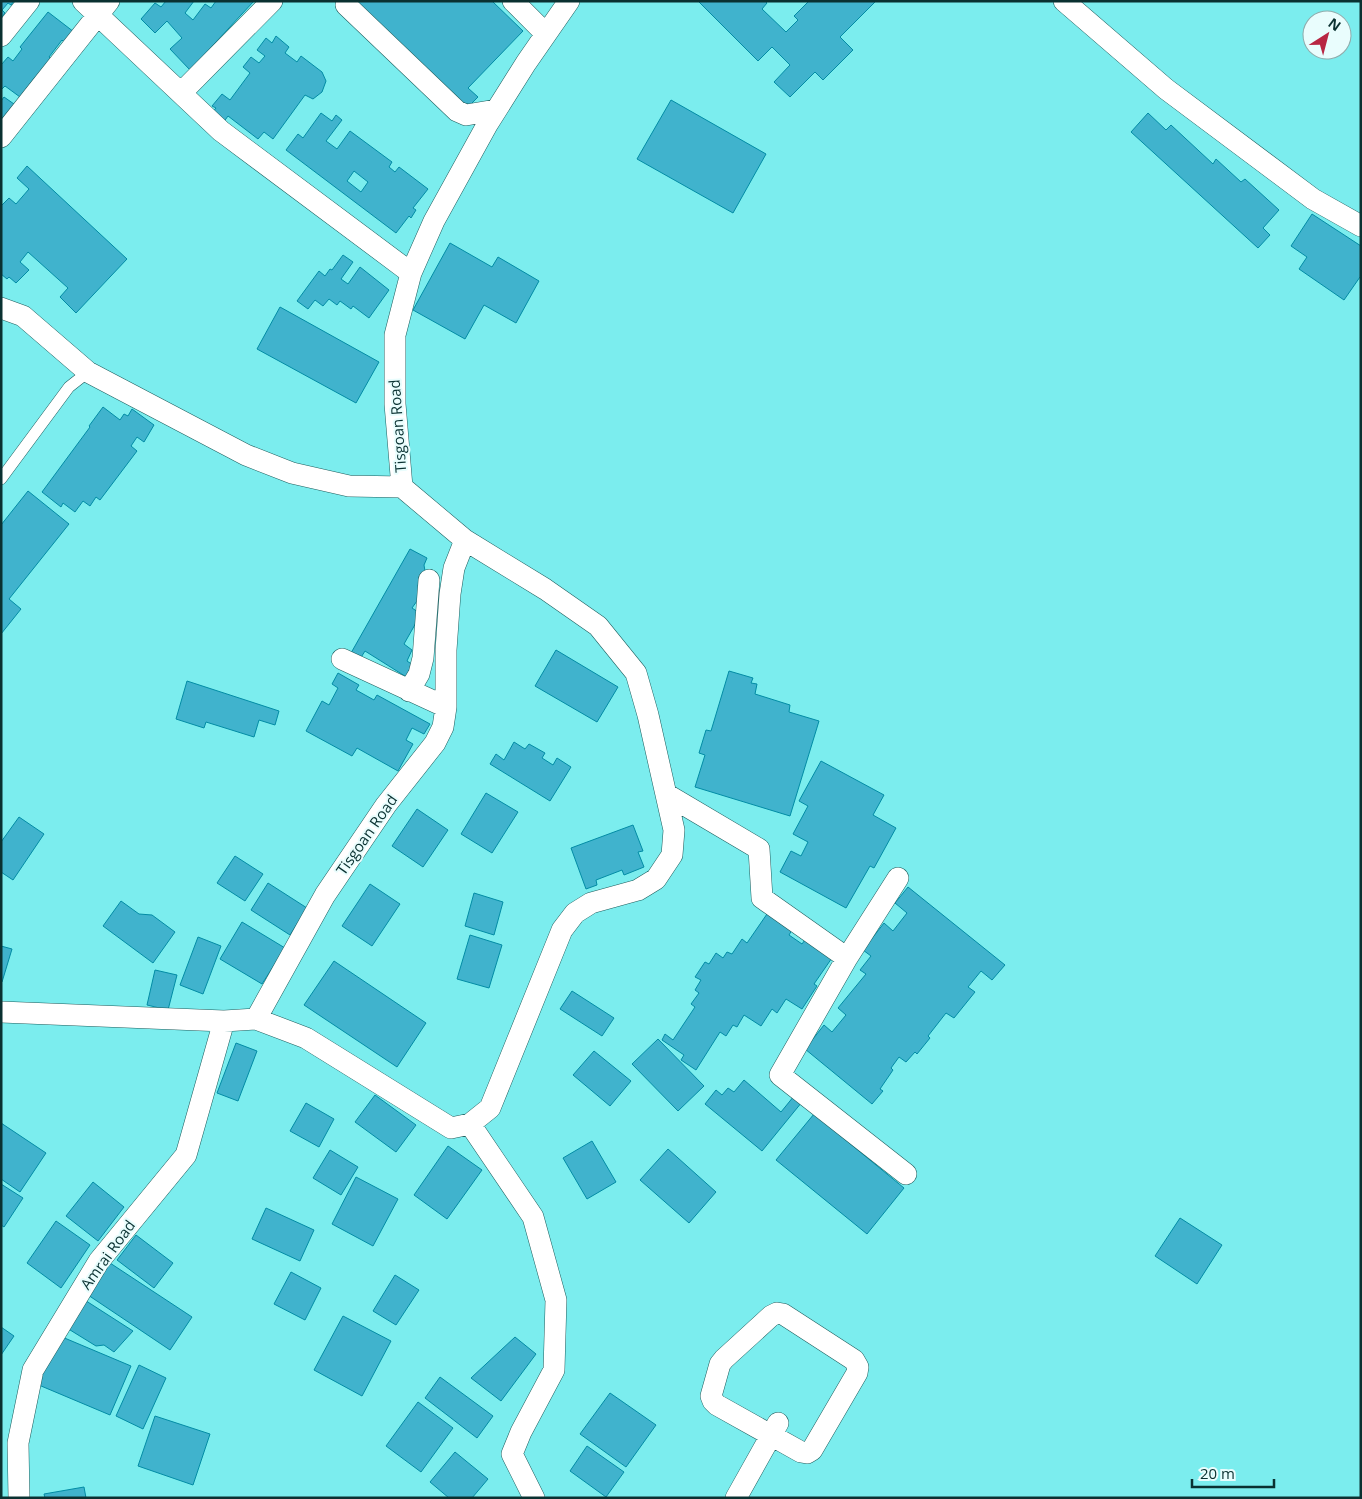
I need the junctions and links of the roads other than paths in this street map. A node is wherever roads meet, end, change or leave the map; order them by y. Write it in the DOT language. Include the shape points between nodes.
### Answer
graph roads {
  1 [pos="29,1"];
  2 [pos="83,1"];
  3 [pos="272,1"];
  4 [pos="513,1"];
  5 [pos="569,1"];
  6 [pos="1064,1"];
  7 [pos="346,5"];
  8 [pos="104,9"];
  9 [pos="546,34"];
  10 [pos="1,36"];
  11 [pos="180,93"];
  12 [pos="496,110"];
  13 [pos="1,137"];
  14 [pos="1361,226"];
  15 [pos="411,273"];
  16 [pos="1,308"];
  17 [pos="88,372"];
  18 [pos="1,480"];
  19 [pos="402,487"];
  20 [pos="465,540"];
  21 [pos="429,580"];
  22 [pos="342,659"];
  23 [pos="409,691"];
  24 [pos="446,707"];
  25 [pos="666,794"];
  26 [pos="898,878"];
  27 [pos="847,958"];
  28 [pos="1,1012"];
  29 [pos="256,1019"];
  30 [pos="224,1021"];
  31 [pos="470,1124"];
  32 [pos="906,1174"];
  33 [pos="775,1429"];
  34 [pos="19,1498"];
  35 [pos="534,1498"];
  36 [pos="736,1498"];
  1 -- 10 [label="street"];
  2 -- 8 [label="street"];
  3 -- 11 [label="street"];
  4 -- 9 [label="street"];
  5 -- 9 [label="street, Tisgoan Road"];
  6 -- 14 [label="street" via="1166,89 1313,198"];
  7 -- 12 [label="street" via="457,111 466,114"];
  8 -- 11 [label="street"];
  8 -- 13 [label="street"];
  9 -- 12 [label="street, Tisgoan Road"];
  11 -- 15 [label="street" via="221,131"];
  12 -- 15 [label="street, Tisgoan Road" via="434,221"];
  15 -- 19 [label="street, Tisgoan Road" via="395,335 395,404"];
  16 -- 17 [label="street" via="22,316"];
  17 -- 18 [label="lane" via="69,387"];
  17 -- 19 [label="street" via="246,455 292,473 350,486"];
  19 -- 20 [label="street, Tisgoan Road"];
  20 -- 24 [label="street, Tisgoan Road" via="454,568 450,594"];
  20 -- 25 [label="street" via="598,626 636,673"];
  21 -- 23 [label="street" via="423,658 419,674"];
  22 -- 23 [label="street"];
  23 -- 24 [label="street"];
  24 -- 29 [label="street, Tisgoan Road" via="443,727 435,743 386,805 325,894"];
  25 -- 27 [label="street" via="759,849 762,898"];
  25 -- 31 [label="street" via="674,830 672,855 656,879 638,890 591,903 575,913 562,930 490,1108"];
  26 -- 27 [label="street"];
  27 -- 32 [label="street" via="780,1075"];
  28 -- 30 [label="street"];
  29 -- 30 [label="street"];
  29 -- 31 [label="street" via="306,1038 451,1128"];
  30 -- 34 [label="street, Amrai Road" via="186,1156 99,1261 33,1370 18,1443"];
  31 -- 35 [label="street" via="534,1217 556,1300 554,1370 512,1454"];
  33 -- 33 [label="street" via="801,1452 812,1450 858,1368 854,1360 783,1314 771,1316 724,1358 711,1396 717,1405"];
  33 -- 36 [label="street"];
}
